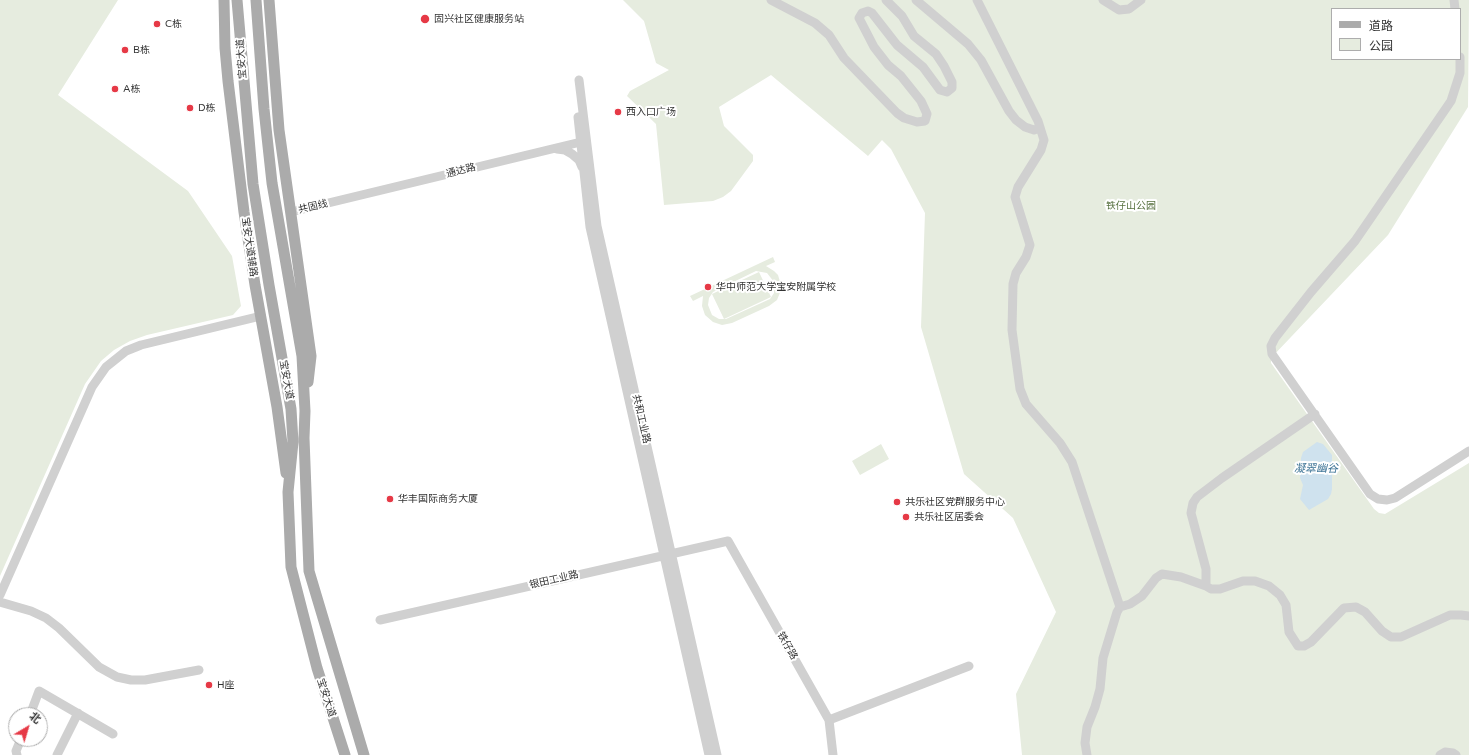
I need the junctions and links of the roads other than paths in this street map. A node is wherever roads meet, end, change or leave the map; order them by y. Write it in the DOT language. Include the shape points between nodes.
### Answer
graph roads {
  1 [pos="224,0"];
  2 [pos="231,0"];
  3 [pos="237,0"];
  4 [pos="256,0"];
  5 [pos="269,0"];
  6 [pos="771,0"];
  7 [pos="886,0"];
  8 [pos="916,0"];
  9 [pos="977,0"];
  10 [pos="1103,0"];
  11 [pos="1141,0"];
  12 [pos="225,48"];
  13 [pos="1460,60"];
  14 [pos="576,82"];
  15 [pos="264,109"];
  16 [pos="1037,129"];
  17 [pos="584,142"];
  18 [pos="547,150"];
  19 [pos="286,175"];
  20 [pos="585,178"];
  21 [pos="336,202"];
  22 [pos="291,212"];
  23 [pos="260,316"];
  24 [pos="305,411"];
  25 [pos="1315,414"];
  26 [pos="1469,451"];
  27 [pos="288,492"];
  28 [pos="728,541"];
  29 [pos="668,555"];
  30 [pos="1206,586"];
  31 [pos="0,595"];
  32 [pos="0,602"];
  33 [pos="1120,607"];
  34 [pos="1469,616"];
  35 [pos="380,620"];
  36 [pos="969,666"];
  37 [pos="199,670"];
  38 [pos="33,707"];
  39 [pos="78,714"];
  40 [pos="829,720"];
  41 [pos="113,734"];
  42 [pos="57,755"];
  43 [pos="345,755"];
  44 [pos="364,755"];
  45 [pos="709,755"];
  46 [pos="717,755"];
  47 [pos="833,755"];
  48 [pos="1087,755"];
  49 [pos="1440,755"];
  50 [pos="1456,755"];
  1 -- 12 [label="main road, 宝安大道辅路"];
  2 -- 12 [label="main road"];
  3 -- 27 [label="main road, 宝安大道" via="253,184 291,409 293,442"];
  4 -- 15 [label="main road, 宝安大道"];
  5 -- 19 [label="main road" via="278,130"];
  6 -- 7 [label="street" via="815,23 829,35 844,58 897,113 917,122 925,121 927,114 921,101 874,47 859,18 862,13 872,13 896,45 923,67 940,90 947,92 952,88 952,82 936,54 914,36 902,16"];
  8 -- 16 [label="street" via="968,44 981,60 1016,120"];
  9 -- 16 [label="street" via="1038,121"];
  10 -- 11 [label="street" via="1119,10 1129,9"];
  12 -- 23 [label="main road, 宝安大道辅路" via="244,212"];
  13 -- 25 [label="street" via="1460,73 1451,101 1355,241 1311,292 1270,346 1272,354"];
  14 -- 17 [label="street, 共和工业路"];
  15 -- 19 [label="main road"];
  15 -- 24 [label="main road, 宝安大道" via="272,182 302,356"];
  16 -- 33 [label="street" via="1044,140 1041,150 1018,187 1015,197 1030,245 1013,284 1012,330 1020,389 1026,404 1060,443 1072,462"];
  17 -- 18 [label="street, 通达路"];
  17 -- 20 [label="street, 共和工业路"];
  17 -- 29 [label="street, 共和工业路" via="597,226"];
  18 -- 20 [label="street" via="561,150 572,154 581,164"];
  18 -- 21 [label="street, 通达路"];
  19 -- 22 [label="main road"];
  20 -- 29 [label="street, 共和工业路" via="590,227"];
  21 -- 22 [label="street, 共固线"];
  22 -- 24 [label="main road" via="312,356"];
  23 -- 27 [label="main road, 宝安大道辅路" via="277,407"];
  23 -- 31 [label="street" via="141,345 118,356 106,367 92,387"];
  24 -- 44 [label="main road, 宝安大道" via="309,571"];
  25 -- 26 [label="street" via="1370,494 1378,499 1395,498"];
  25 -- 30 [label="street" via="1222,478 1193,503 1191,513 1206,569"];
  27 -- 43 [label="main road, 宝安大道" via="291,567 317,668"];
  28 -- 29 [label="street, 银田工业路"];
  28 -- 40 [label="street, 铁仔路"];
  29 -- 35 [label="street, 银田工业路"];
  29 -- 45 [label="street, 共和工业路"];
  29 -- 46 [label="street, 共和工业路"];
  30 -- 33 [label="street" via="1181,577 1162,574 1142,596"];
  30 -- 34 [label="street" via="1220,589 1243,581 1255,581 1269,586 1280,595 1286,605 1289,632 1298,646 1311,642 1344,608 1356,607 1365,612 1382,631 1391,636 1401,637 1450,615"];
  32 -- 37 [label="street" via="46,618 99,667 117,677 144,680"];
  33 -- 48 [label="street" via="1103,658 1100,689 1087,727"];
  36 -- 40 [label="street"];
  38 -- 39 [label="street" via="39,691"];
  39 -- 41 [label="street"];
  39 -- 42 [label="street"];
  40 -- 47 [label="street, 铁仔路"];
  49 -- 50 [label="street" via="1445,752"];
}
